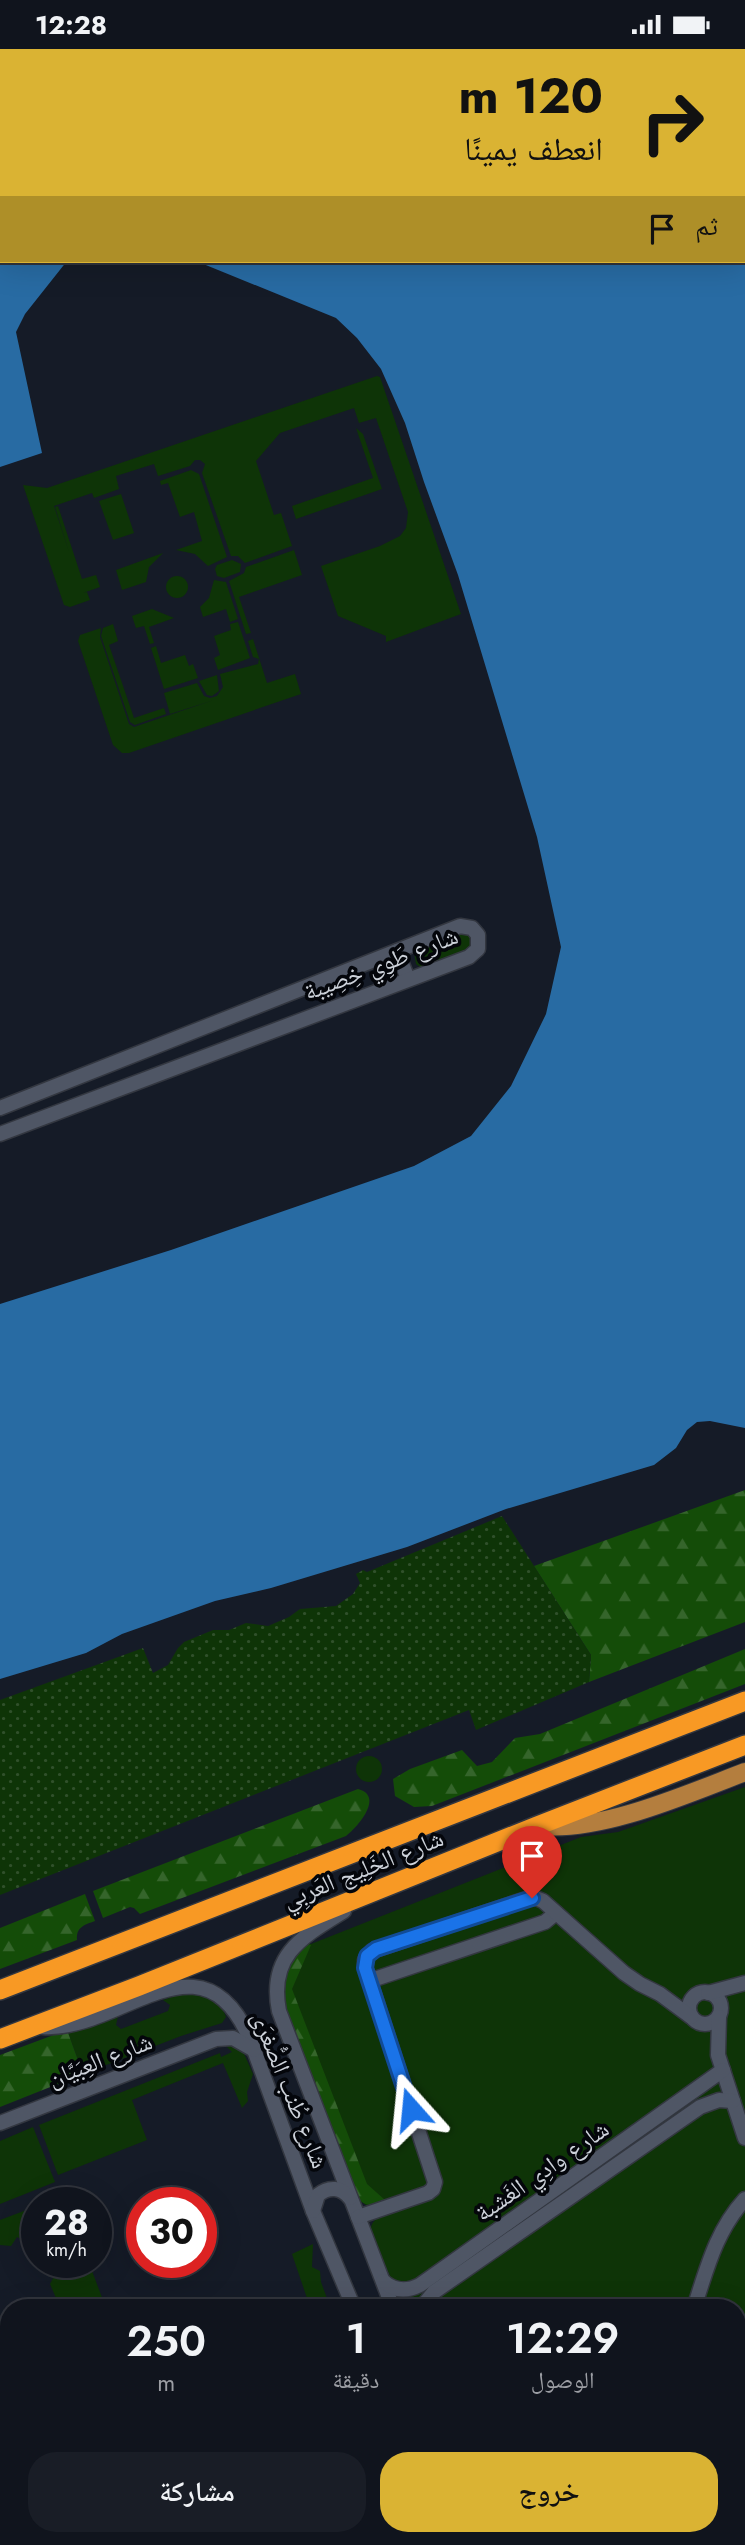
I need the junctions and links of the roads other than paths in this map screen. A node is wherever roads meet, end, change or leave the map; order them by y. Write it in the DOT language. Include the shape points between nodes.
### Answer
graph roads {
  1 [pos="397,951"];
  2 [pos="408,979"];
  3 [pos="0,1108"];
  4 [pos="0,1134"];
  5 [pos="745,1701"];
  6 [pos="745,1745"];
  7 [pos="745,1772"];
  8 [pos="537,1826"];
  9 [pos="377,1891"];
  10 [pos="556,1913"];
  11 [pos="369,1981"];
  12 [pos="745,1984"];
  13 [pos="0,1990"];
  14 [pos="703,1993"];
  15 [pos="660,1994"];
  16 [pos="228,2003"];
  17 [pos="720,2013"];
  18 [pos="693,2019"];
  19 [pos="34,2026"];
  20 [pos="0,2039"];
  21 [pos="216,2039"];
  22 [pos="254,2050"];
  23 [pos="718,2055"];
  24 [pos="723,2070"];
  25 [pos="733,2101"];
  26 [pos="0,2123"];
  27 [pos="745,2138"];
  28 [pos="351,2199"];
  29 [pos="745,2199"];
  30 [pos="313,2211"];
  31 [pos="358,2217"];
  32 [pos="383,2281"];
  33 [pos="350,2299"];
  34 [pos="390,2299"];
  35 [pos="428,2299"];
  36 [pos="697,2299"];
  1 -- 2 [label="street"];
  1 -- 2 [label="street, شارع طَوِي خِصِيبة" via="460,926 472,928 479,939 478,949 469,957"];
  1 -- 3 [label="street, شارع طَوِي خِصِيبة"];
  2 -- 4 [label="street, شارع طَوِي خِصِيبة"];
  5 -- 13 [label="highway, شارع الخَلِيج العَربِي"];
  6 -- 8 [label="highway, شارع الخَلِيج العَربِي"];
  7 -- 8 [label="main road" via="649,1808 575,1826"];
  8 -- 9 [label="highway, شارع الخَلِيج العَربِي"];
  9 -- 19 [label="highway, شارع الخَلِيج العَربِي"];
  9 -- 28 [label="street, شارع طُنب الصُّغرَى" via="300,1939 284,1959 276,1985 279,2011"];
  10 -- 11 [label="street" via="545,1922"];
  10 -- 11 [label="street" via="540,1899 528,1898 376,1949 365,1964"];
  10 -- 15 [label="street" via="624,1973"];
  11 -- 31 [label="street" via="435,2182 428,2193"];
  12 -- 14 [label="street"];
  12 -- 17 [label="street"];
  14 -- 15 [label="street"];
  14 -- 17 [label="street" via="718,1999"];
  14 -- 18 [label="street" via="688,2006"];
  15 -- 18 [label="street"];
  16 -- 19 [label="street, شارع طُنب الصُّغرَى" via="205,1988 178,1986 76,2023"];
  16 -- 21 [label="street" via="229,2023"];
  16 -- 22 [label="street, شارع طُنب الصُّغرَى"];
  17 -- 18 [label="street" via="710,2024"];
  17 -- 23 [label="street"];
  18 -- 23 [label="street"];
  19 -- 20 [label="highway, شارع الخَلِيج العَربِي"];
  21 -- 22 [label="street" via="233,2038"];
  21 -- 26 [label="street, شارع العِبَيَّان"];
  22 -- 30 [label="street, شارع طُنب الصُّغرَى"];
  23 -- 24 [label="street"];
  24 -- 25 [label="street"];
  24 -- 32 [label="street, شارع وادِي الغَشبة" via="420,2285 402,2290"];
  25 -- 27 [label="street"];
  25 -- 35 [label="street, شارع وادِي الغَشبة" via="700,2107"];
  28 -- 30 [label="street" via="338,2189 327,2189 318,2195"];
  28 -- 31 [label="street, شارع طُنب الصُّغرَى"];
  29 -- 36 [label="street" via="715,2242"];
  30 -- 33 [label="street, شارع طُنب الصُّغرَى"];
  31 -- 32 [label="street, شارع طُنب الصُّغرَى"];
  32 -- 34 [label="street, شارع طُنب الصُّغرَى"];
}
